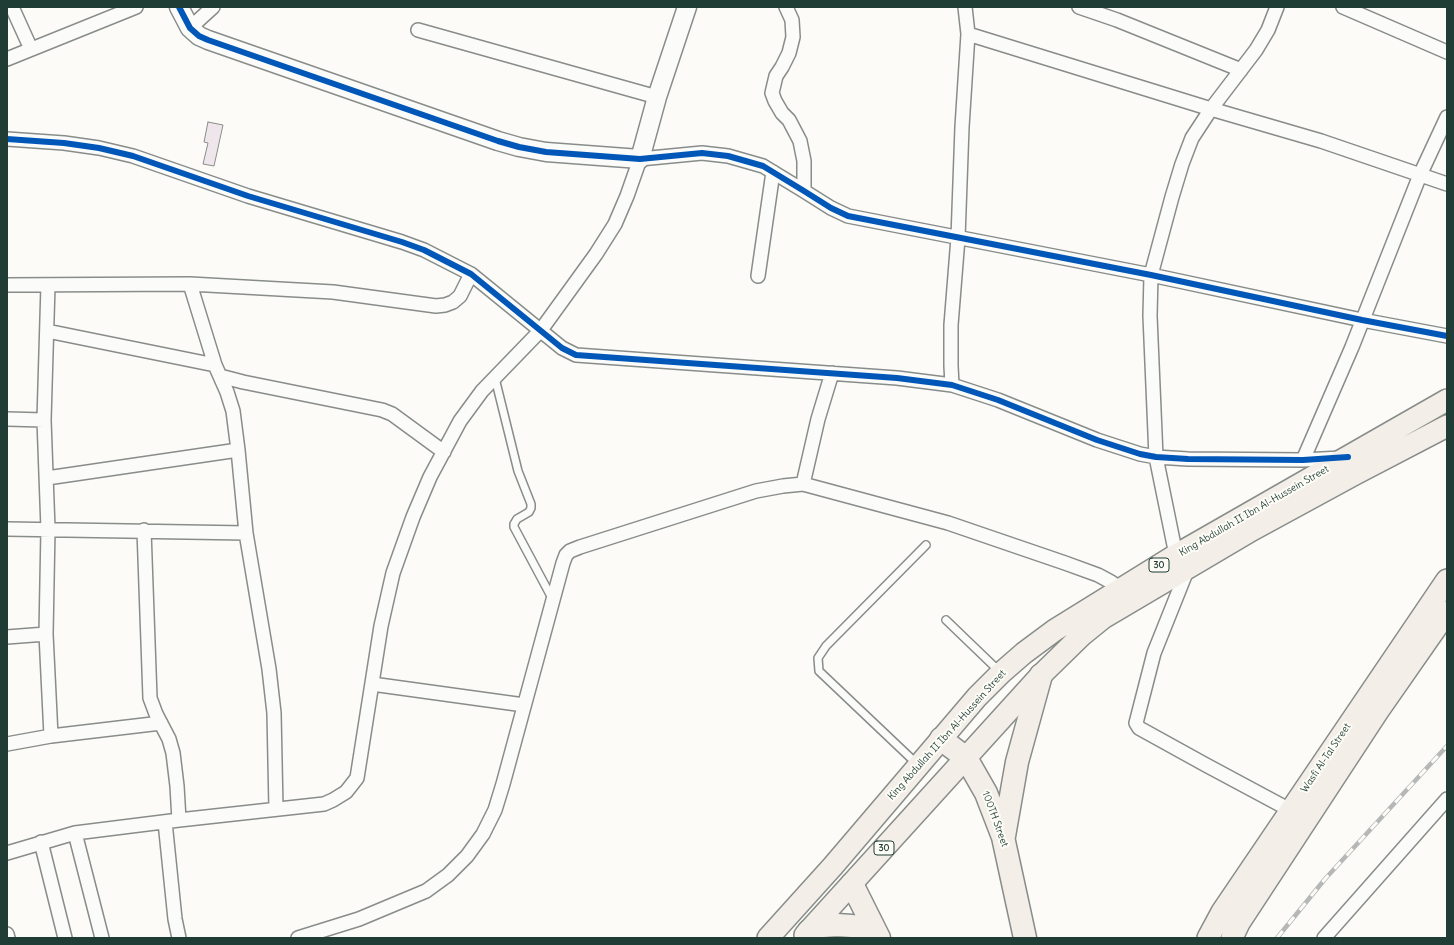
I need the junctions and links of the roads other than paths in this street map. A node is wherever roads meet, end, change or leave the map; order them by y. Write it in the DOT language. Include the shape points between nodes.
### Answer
graph roads {
  1 [pos="12,7"];
  2 [pos="136,7"];
  3 [pos="179,7"];
  4 [pos="213,7"];
  5 [pos="687,7"];
  6 [pos="786,7"];
  7 [pos="965,7"];
  8 [pos="1079,7"];
  9 [pos="1277,7"];
  10 [pos="1343,7"];
  11 [pos="190,28"];
  12 [pos="418,30"];
  13 [pos="968,34"];
  14 [pos="31,49"];
  15 [pos="1447,52"];
  16 [pos="7,59"];
  17 [pos="1241,70"];
  18 [pos="657,97"];
  19 [pos="1211,109"];
  20 [pos="1447,118"];
  21 [pos="7,139"];
  22 [pos="640,159"];
  23 [pos="774,172"];
  24 [pos="1420,175"];
  25 [pos="1447,184"];
  26 [pos="804,191"];
  27 [pos="958,238"];
  28 [pos="471,274"];
  29 [pos="1151,275"];
  30 [pos="758,276"];
  31 [pos="190,284"];
  32 [pos="7,285"];
  33 [pos="48,285"];
  34 [pos="1362,320"];
  35 [pos="541,330"];
  36 [pos="47,331"];
  37 [pos="1447,336"];
  38 [pos="217,370"];
  39 [pos="832,374"];
  40 [pos="495,378"];
  41 [pos="952,385"];
  42 [pos="1447,400"];
  43 [pos="7,418"];
  44 [pos="44,420"];
  45 [pos="1447,426"];
  46 [pos="238,450"];
  47 [pos="444,452"];
  48 [pos="1156,457"];
  49 [pos="1348,457"];
  50 [pos="1303,460"];
  51 [pos="47,478"];
  52 [pos="803,484"];
  53 [pos="7,529"];
  54 [pos="48,529"];
  55 [pos="144,530"];
  56 [pos="246,533"];
  57 [pos="926,545"];
  58 [pos="1182,561"];
  59 [pos="1447,580"];
  60 [pos="1121,589"];
  61 [pos="553,600"];
  62 [pos="1447,612"];
  63 [pos="946,620"];
  64 [pos="46,634"];
  65 [pos="7,638"];
  66 [pos="1001,673"];
  67 [pos="1041,675"];
  68 [pos="372,684"];
  69 [pos="524,704"];
  70 [pos="161,723"];
  71 [pos="51,736"];
  72 [pos="941,739"];
  73 [pos="7,744"];
  74 [pos="966,758"];
  75 [pos="918,765"];
  76 [pos="1447,799"];
  77 [pos="276,809"];
  78 [pos="1290,810"];
  79 [pos="179,820"];
  80 [pos="165,822"];
  81 [pos="75,833"];
  82 [pos="1003,838"];
  83 [pos="41,842"];
  84 [pos="7,853"];
  85 [pos="833,866"];
  86 [pos="852,884"];
  87 [pos="7,934"];
  88 [pos="806,934"];
  89 [pos="879,937"];
  90 [pos="8,938"];
  91 [pos="65,938"];
  92 [pos="102,938"];
  93 [pos="179,938"];
  94 [pos="298,938"];
  95 [pos="768,938"];
  96 [pos="1025,938"];
  97 [pos="1208,938"];
  98 [pos="1232,938"];
  99 [pos="1324,938"];
  1 -- 14 [label="street"];
  2 -- 14 [label="street"];
  3 -- 11 [label="street"];
  4 -- 11 [label="street"];
  5 -- 18 [label="street"];
  6 -- 26 [label="street" via="792,20 793,37 789,54 776,76 772,93 774,101 789,120 800,141 804,161"];
  7 -- 13 [label="street"];
  8 -- 17 [label="street"];
  9 -- 17 [label="street" via="1268,30"];
  10 -- 15 [label="street"];
  11 -- 22 [label="street" via="208,40 498,141 546,152"];
  12 -- 18 [label="street"];
  13 -- 19 [label="street"];
  13 -- 27 [label="street"];
  14 -- 16 [label="street"];
  17 -- 19 [label="street"];
  18 -- 22 [label="street"];
  19 -- 24 [label="street" via="1321,141"];
  19 -- 29 [label="street" via="1192,138 1182,164"];
  20 -- 24 [label="street"];
  21 -- 28 [label="street" via="71,144 133,156 248,196 402,242"];
  22 -- 23 [label="street" via="709,154 728,156 763,166"];
  22 -- 35 [label="street" via="628,196 614,224 596,254"];
  23 -- 26 [label="street"];
  23 -- 30 [label="street"];
  24 -- 25 [label="street"];
  24 -- 34 [label="street"];
  26 -- 27 [label="street" via="848,216"];
  27 -- 29 [label="street"];
  27 -- 41 [label="street" via="951,325"];
  28 -- 31 [label="street" via="460,296 454,302 436,306 332,292"];
  28 -- 35 [label="street"];
  29 -- 34 [label="street"];
  29 -- 48 [label="street" via="1150,323"];
  31 -- 33 [label="street"];
  31 -- 38 [label="street"];
  32 -- 33 [label="street"];
  33 -- 36 [label="street"];
  34 -- 37 [label="street"];
  34 -- 50 [label="street"];
  35 -- 39 [label="street" via="562,348 576,355"];
  35 -- 40 [label="street"];
  36 -- 38 [label="street"];
  36 -- 44 [label="street"];
  38 -- 46 [label="street" via="228,392 233,411"];
  38 -- 47 [label="street" via="243,382 382,410 396,417"];
  39 -- 41 [label="street"];
  39 -- 52 [label="street" via="818,419"];
  40 -- 47 [label="street" via="460,421"];
  40 -- 61 [label="lane" via="518,471 531,508 517,519 514,527"];
  41 -- 48 [label="street" via="998,400 1097,440"];
  42 -- 49 [label="main road, King Abdullah II Ibn Al-Hussein Street / 30"];
  43 -- 44 [label="street"];
  44 -- 51 [label="street"];
  45 -- 58 [label="main road, King Abdullah II Ibn Al-Hussein Street / 30" via="1252,530"];
  46 -- 51 [label="street"];
  46 -- 56 [label="street"];
  47 -- 68 [label="street" via="413,517 393,573"];
  48 -- 50 [label="street"];
  48 -- 58 [label="street"];
  49 -- 50 [label="street"];
  49 -- 58 [label="main road, King Abdullah II Ibn Al-Hussein Street / 30"];
  51 -- 54 [label="street"];
  52 -- 60 [label="street" via="948,523 1098,575"];
  52 -- 61 [label="street" via="756,491 570,551 563,563"];
  53 -- 54 [label="street"];
  54 -- 55 [label="street"];
  54 -- 64 [label="street"];
  55 -- 56 [label="street"];
  55 -- 70 [label="street" via="150,698"];
  56 -- 77 [label="street" via="271,691"];
  57 -- 75 [label="lane" via="826,646 818,658 819,671"];
  58 -- 60 [label="main road, King Abdullah II Ibn Al-Hussein Street / 30"];
  58 -- 67 [label="main road, King Abdullah II Ibn Al-Hussein Street / 30" via="1103,618"];
  58 -- 78 [label="street" via="1174,606 1154,653 1136,723 1139,728"];
  59 -- 78 [label="main road, Wasfi Al-Tal Street"];
  60 -- 66 [label="main road, King Abdullah II Ibn Al-Hussein Street / 30" via="1055,630 1024,652"];
  61 -- 69 [label="street"];
  62 -- 98 [label="main road, Wasfi Al-Tal Street" via="1378,712"];
  63 -- 66 [label="lane"];
  64 -- 65 [label="street"];
  64 -- 71 [label="street"];
  66 -- 72 [label="main road, King Abdullah II Ibn Al-Hussein Street / 30"];
  67 -- 74 [label="main road, King Abdullah II Ibn Al-Hussein Street / 30"];
  67 -- 82 [label="highway" via="1017,762"];
  68 -- 69 [label="street"];
  68 -- 77 [label="street" via="357,778 352,786 324,804"];
  69 -- 94 [label="street" via="495,810 483,834 467,856 448,875 426,891 359,919"];
  70 -- 71 [label="street"];
  70 -- 79 [label="street" via="173,753"];
  71 -- 73 [label="street"];
  72 -- 74 [label="highway, 100TH Street"];
  72 -- 75 [label="main road, King Abdullah II Ibn Al-Hussein Street / 30"];
  74 -- 82 [label="highway, 100TH Street" via="986,793"];
  74 -- 86 [label="main road, King Abdullah II Ibn Al-Hussein Street / 30"];
  75 -- 85 [label="main road, King Abdullah II Ibn Al-Hussein Street / 30"];
  76 -- 99 [label="street"];
  77 -- 79 [label="street"];
  78 -- 97 [label="main road, Wasfi Al-Tal Street" via="1222,912"];
  79 -- 80 [label="street"];
  80 -- 81 [label="street"];
  80 -- 93 [label="street"];
  81 -- 83 [label="street"];
  81 -- 92 [label="street"];
  82 -- 96 [label="highway, 100TH Street"];
  83 -- 84 [label="street"];
  83 -- 91 [label="street"];
  85 -- 86 [label="main road"];
  85 -- 95 [label="main road, King Abdullah II Ibn Al-Hussein Street / 30"];
  86 -- 88 [label="main road, King Abdullah II Ibn Al-Hussein Street / 30"];
  86 -- 89 [label="highway"];
  87 -- 90 [label="street"];
  88 -- 89 [label="highway" via="830,926 852,926"];
}
